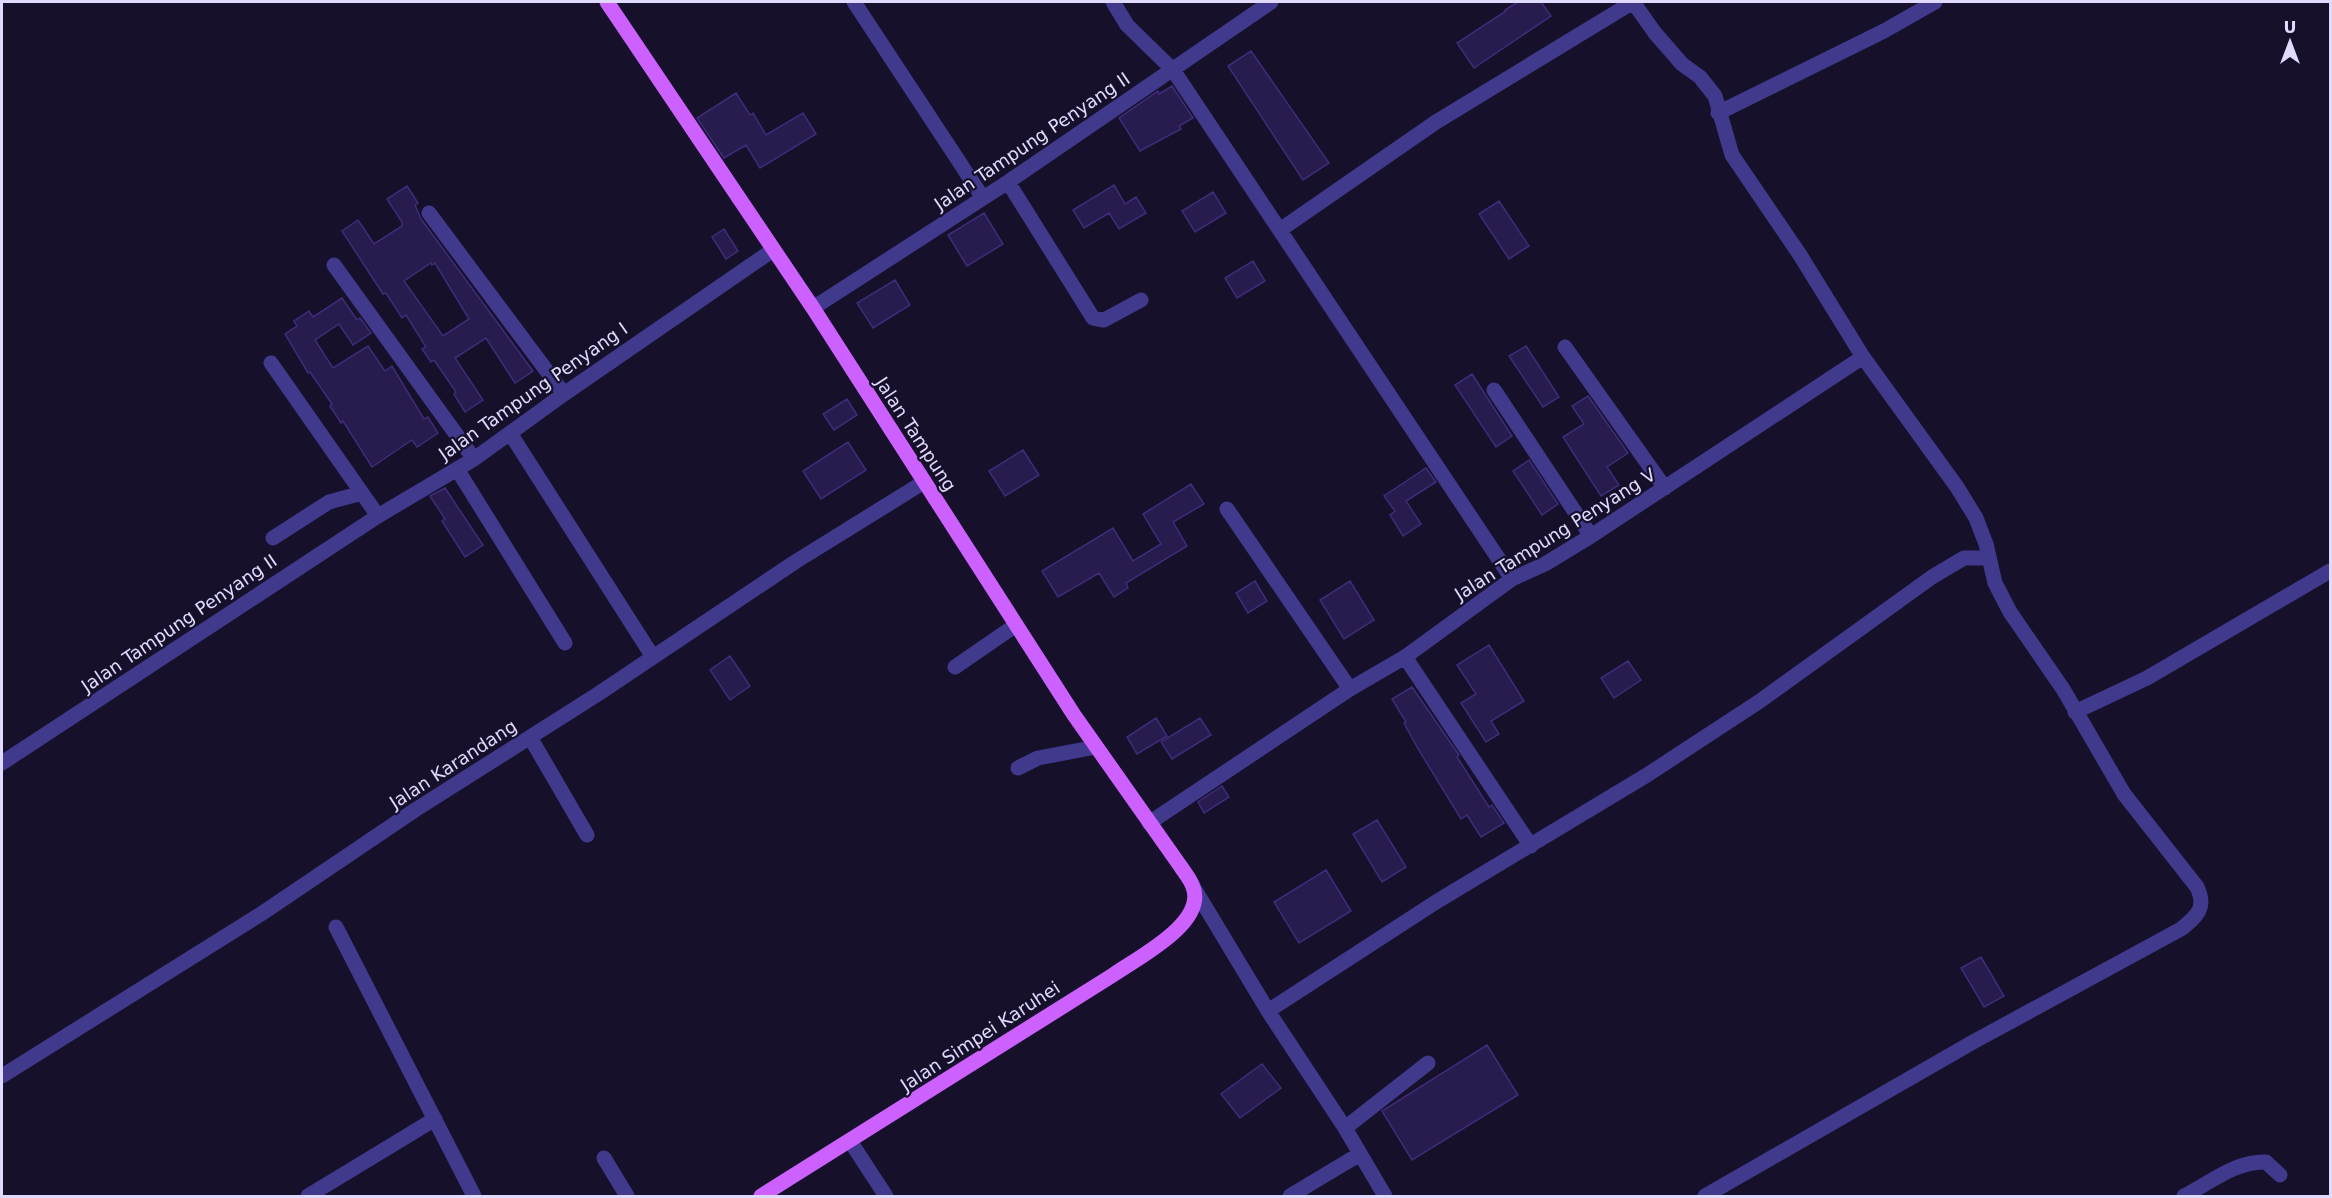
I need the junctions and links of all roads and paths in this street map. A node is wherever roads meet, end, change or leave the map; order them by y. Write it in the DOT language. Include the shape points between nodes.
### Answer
graph roads {
  1 [pos="607,2"];
  2 [pos="854,2"];
  3 [pos="1113,2"];
  4 [pos="1271,2"];
  5 [pos="1633,2"];
  6 [pos="1935,2"];
  7 [pos="1173,70"];
  8 [pos="1718,113"];
  9 [pos="1008,182"];
  10 [pos="983,198"];
  11 [pos="429,213"];
  12 [pos="1280,230"];
  13 [pos="773,250"];
  14 [pos="334,265"];
  15 [pos="1141,300"];
  16 [pos="813,308"];
  17 [pos="1564,347"];
  18 [pos="1863,357"];
  19 [pos="271,363"];
  20 [pos="1494,390"];
  21 [pos="564,394"];
  22 [pos="510,434"];
  23 [pos="474,459"];
  24 [pos="457,469"];
  25 [pos="924,482"];
  26 [pos="1665,488"];
  27 [pos="362,493"];
  28 [pos="1227,508"];
  29 [pos="378,516"];
  30 [pos="1591,536"];
  31 [pos="273,538"];
  32 [pos="1989,558"];
  33 [pos="2331,571"];
  34 [pos="1512,579"];
  35 [pos="1016,625"];
  36 [pos="565,644"];
  37 [pos="654,657"];
  38 [pos="1405,657"];
  39 [pos="956,667"];
  40 [pos="1350,689"];
  41 [pos="2075,712"];
  42 [pos="530,737"];
  43 [pos="1096,747"];
  44 [pos="2,764"];
  45 [pos="1018,768"];
  46 [pos="1149,824"];
  47 [pos="587,835"];
  48 [pos="1531,846"];
  49 [pos="1194,888"];
  50 [pos="336,927"];
  51 [pos="1268,1011"];
  52 [pos="1428,1063"];
  53 [pos="2,1077"];
  54 [pos="435,1119"];
  55 [pos="1345,1128"];
  56 [pos="850,1141"];
  57 [pos="1360,1154"];
  58 [pos="604,1158"];
  59 [pos="2280,1176"];
  60 [pos="308,1197"];
  61 [pos="474,1197"];
  62 [pos="627,1197"];
  63 [pos="761,1197"];
  64 [pos="886,1197"];
  65 [pos="1290,1197"];
  66 [pos="1385,1197"];
  67 [pos="1705,1197"];
  68 [pos="2184,1197"];
  1 -- 13 [label="main road, Jalan Tampung"];
  2 -- 10 [label="street"];
  3 -- 7 [label="street" via="1128,25"];
  4 -- 7 [label="street, Jalan Tampung Penyang II"];
  5 -- 8 [label="street" via="1682,64 1708,87"];
  5 -- 12 [label="street" via="1436,122"];
  6 -- 8 [label="street"];
  7 -- 9 [label="street, Jalan Tampung Penyang II"];
  7 -- 12 [label="street"];
  8 -- 18 [label="street" via="1732,154"];
  9 -- 10 [label="street, Jalan Tampung Penyang II"];
  9 -- 15 [label="street" via="1093,318 1104,320"];
  10 -- 16 [label="street, Jalan Tampung Penyang II"];
  11 -- 21 [label="street"];
  12 -- 34 [label="street"];
  13 -- 16 [label="main road, Jalan Tampung"];
  13 -- 21 [label="street, Jalan Tampung Penyang I"];
  14 -- 23 [label="street"];
  16 -- 25 [label="main road, Jalan Tampung"];
  17 -- 26 [label="street"];
  18 -- 26 [label="street, Jalan Tampung Penyang V"];
  18 -- 32 [label="street" via="1957,487 1976,518"];
  19 -- 27 [label="street"];
  20 -- 30 [label="street"];
  21 -- 22 [label="street, Jalan Tampung Penyang I"];
  22 -- 23 [label="street, Jalan Tampung Penyang I"];
  22 -- 37 [label="street"];
  23 -- 24 [label="street, Jalan Tampung Penyang I"];
  24 -- 29 [label="street, Jalan Tampung Penyang I"];
  24 -- 36 [label="street"];
  25 -- 35 [label="main road, Jalan Tampung"];
  25 -- 37 [label="street, Jalan Karandang" via="795,562"];
  26 -- 30 [label="street, Jalan Tampung Penyang V"];
  27 -- 29 [label="street"];
  27 -- 31 [label="street" via="329,502"];
  28 -- 40 [label="street"];
  29 -- 44 [label="street, Jalan Tampung Penyang II"];
  30 -- 34 [label="street, Jalan Tampung Penyang V"];
  32 -- 41 [label="street" via="2000,594"];
  32 -- 48 [label="street" via="1964,558 1932,577 1760,701"];
  33 -- 41 [label="street" via="2147,678"];
  34 -- 38 [label="street, Jalan Tampung Penyang V"];
  35 -- 39 [label="street"];
  35 -- 43 [label="main road, Jalan Tampung"];
  37 -- 42 [label="street, Jalan Karandang"];
  38 -- 40 [label="street, Jalan Tampung Penyang V"];
  38 -- 48 [label="street"];
  40 -- 46 [label="street, Jalan Tampung Penyang V"];
  41 -- 67 [label="street" via="2124,794 2197,887 2202,897 2201,908 2194,918 2181,929 1973,1041"];
  42 -- 47 [label="street"];
  42 -- 53 [label="street, Jalan Karandang" via="261,914"];
  43 -- 45 [label="street" via="1038,758"];
  43 -- 46 [label="main road, Jalan Tampung"];
  46 -- 49 [label="main road, Jalan Tampung"];
  48 -- 51 [label="street" via="1436,902"];
  49 -- 51 [label="street"];
  49 -- 56 [label="main road, Jalan Simpei Karuhei" via="1194,900 1183,926 1113,975"];
  50 -- 54 [label="street"];
  51 -- 55 [label="street"];
  52 -- 55 [label="street"];
  54 -- 60 [label="street"];
  54 -- 61 [label="street"];
  55 -- 57 [label="street"];
  56 -- 63 [label="main road, Jalan Simpei Karuhei"];
  56 -- 64 [label="street"];
  57 -- 65 [label="street"];
  57 -- 66 [label="street"];
  58 -- 62 [label="street"];
  59 -- 68 [label="street" via="2266,1162 2248,1163"];
}
